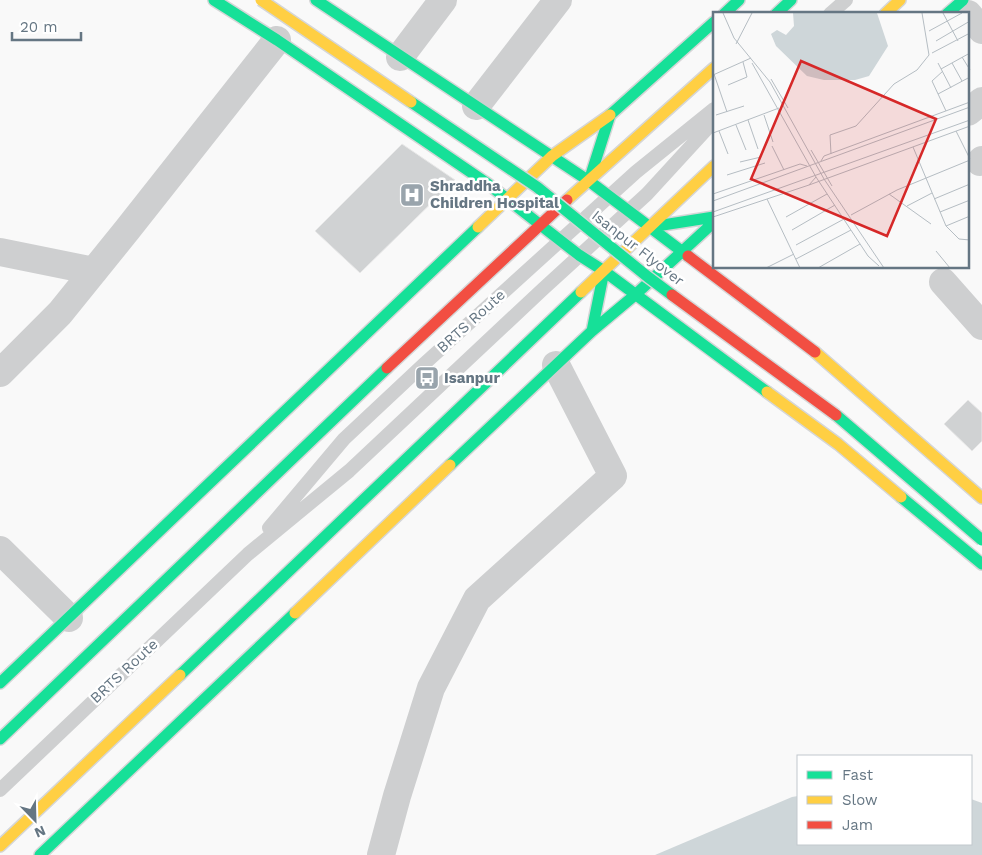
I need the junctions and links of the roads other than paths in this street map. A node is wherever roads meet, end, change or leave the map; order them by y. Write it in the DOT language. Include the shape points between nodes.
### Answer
graph roads {
  1 [pos="214,0"];
  2 [pos="261,0"];
  3 [pos="316,0"];
  4 [pos="443,0"];
  5 [pos="558,0"];
  6 [pos="739,0"];
  7 [pos="791,0"];
  8 [pos="846,0"];
  9 [pos="900,0"];
  10 [pos="726,12"];
  11 [pos="778,12"];
  12 [pos="832,12"];
  13 [pos="887,12"];
  14 [pos="970,18"];
  15 [pos="713,23"];
  16 [pos="982,30"];
  17 [pos="276,40"];
  18 [pos="400,57"];
  19 [pos="713,69"];
  20 [pos="982,101"];
  21 [pos="476,106"];
  22 [pos="713,110"];
  23 [pos="970,110"];
  24 [pos="610,115"];
  25 [pos="713,122"];
  26 [pos="552,156"];
  27 [pos="529,165"];
  28 [pos="713,167"];
  29 [pos="546,176"];
  30 [pos="589,181"];
  31 [pos="560,188"];
  32 [pos="610,196"];
  33 [pos="508,199"];
  34 [pos="628,211"];
  35 [pos="713,217"];
  36 [pos="713,223"];
  37 [pos="542,224"];
  38 [pos="650,227"];
  39 [pos="561,241"];
  40 [pos="682,251"];
  41 [pos="0,252"];
  42 [pos="642,254"];
  43 [pos="579,255"];
  44 [pos="656,266"];
  45 [pos="94,271"];
  46 [pos="604,271"];
  47 [pos="672,278"];
  48 [pos="943,282"];
  49 [pos="635,295"];
  50 [pos="982,326"];
  51 [pos="592,331"];
  52 [pos="556,365"];
  53 [pos="0,372"];
  54 [pos="982,498"];
  55 [pos="982,540"];
  56 [pos="0,550"];
  57 [pos="248,554"];
  58 [pos="982,564"];
  59 [pos="68,618"];
  60 [pos="0,683"];
  61 [pos="0,739"];
  62 [pos="0,790"];
  63 [pos="0,846"];
  64 [pos="40,855"];
  65 [pos="381,855"];
  1 -- 17 [label="street"];
  2 -- 55 [label="street, Isanpur Flyover, bridge" via="537,187 648,277 829,409"];
  3 -- 18 [label="street"];
  4 -- 18 [label="street"];
  5 -- 21 [label="street"];
  6 -- 10 [label="street"];
  7 -- 11 [label="street"];
  8 -- 12 [label="lane"];
  9 -- 13 [label="street"];
  14 -- 16 [label="street"];
  15 -- 24 [label="street"];
  17 -- 33 [label="street"];
  17 -- 45 [label="street"];
  18 -- 21 [label="street"];
  19 -- 30 [label="street"];
  20 -- 23 [label="street"];
  21 -- 26 [label="street"];
  22 -- 32 [label="lane, BRTS Route"];
  24 -- 26 [label="street"];
  24 -- 30 [label="street"];
  25 -- 34 [label="lane, BRTS Route"];
  26 -- 30 [label="street"];
  26 -- 33 [label="street"];
  27 -- 29 [label="street"];
  28 -- 38 [label="street"];
  30 -- 32 [label="street"];
  30 -- 37 [label="street"];
  31 -- 42 [label="street, Isanpur Flyover"];
  32 -- 34 [label="street"];
  32 -- 39 [label="lane, BRTS Route"];
  33 -- 37 [label="street"];
  33 -- 59 [label="street"];
  34 -- 38 [label="street"];
  34 -- 43 [label="lane, BRTS Route"];
  35 -- 38 [label="street"];
  36 -- 40 [label="street"];
  37 -- 39 [label="street"];
  37 -- 61 [label="street"];
  38 -- 40 [label="street"];
  38 -- 46 [label="street"];
  39 -- 43 [label="street"];
  39 -- 57 [label="lane, BRTS Route" via="344,439"];
  40 -- 49 [label="street"];
  40 -- 54 [label="street" via="819,355"];
  41 -- 45 [label="street"];
  43 -- 46 [label="street"];
  43 -- 57 [label="lane, BRTS Route" via="349,471"];
  44 -- 47 [label="street, Isanpur Flyover"];
  45 -- 53 [label="street" via="60,313"];
  46 -- 49 [label="street"];
  46 -- 51 [label="street"];
  46 -- 63 [label="street"];
  48 -- 50 [label="street"];
  49 -- 51 [label="street"];
  49 -- 58 [label="street" via="838,444"];
  51 -- 52 [label="street"];
  52 -- 64 [label="street"];
  52 -- 65 [label="street" via="613,476 477,599 431,688"];
  56 -- 59 [label="street"];
  57 -- 62 [label="lane, BRTS Route"];
  59 -- 60 [label="street"];
}
